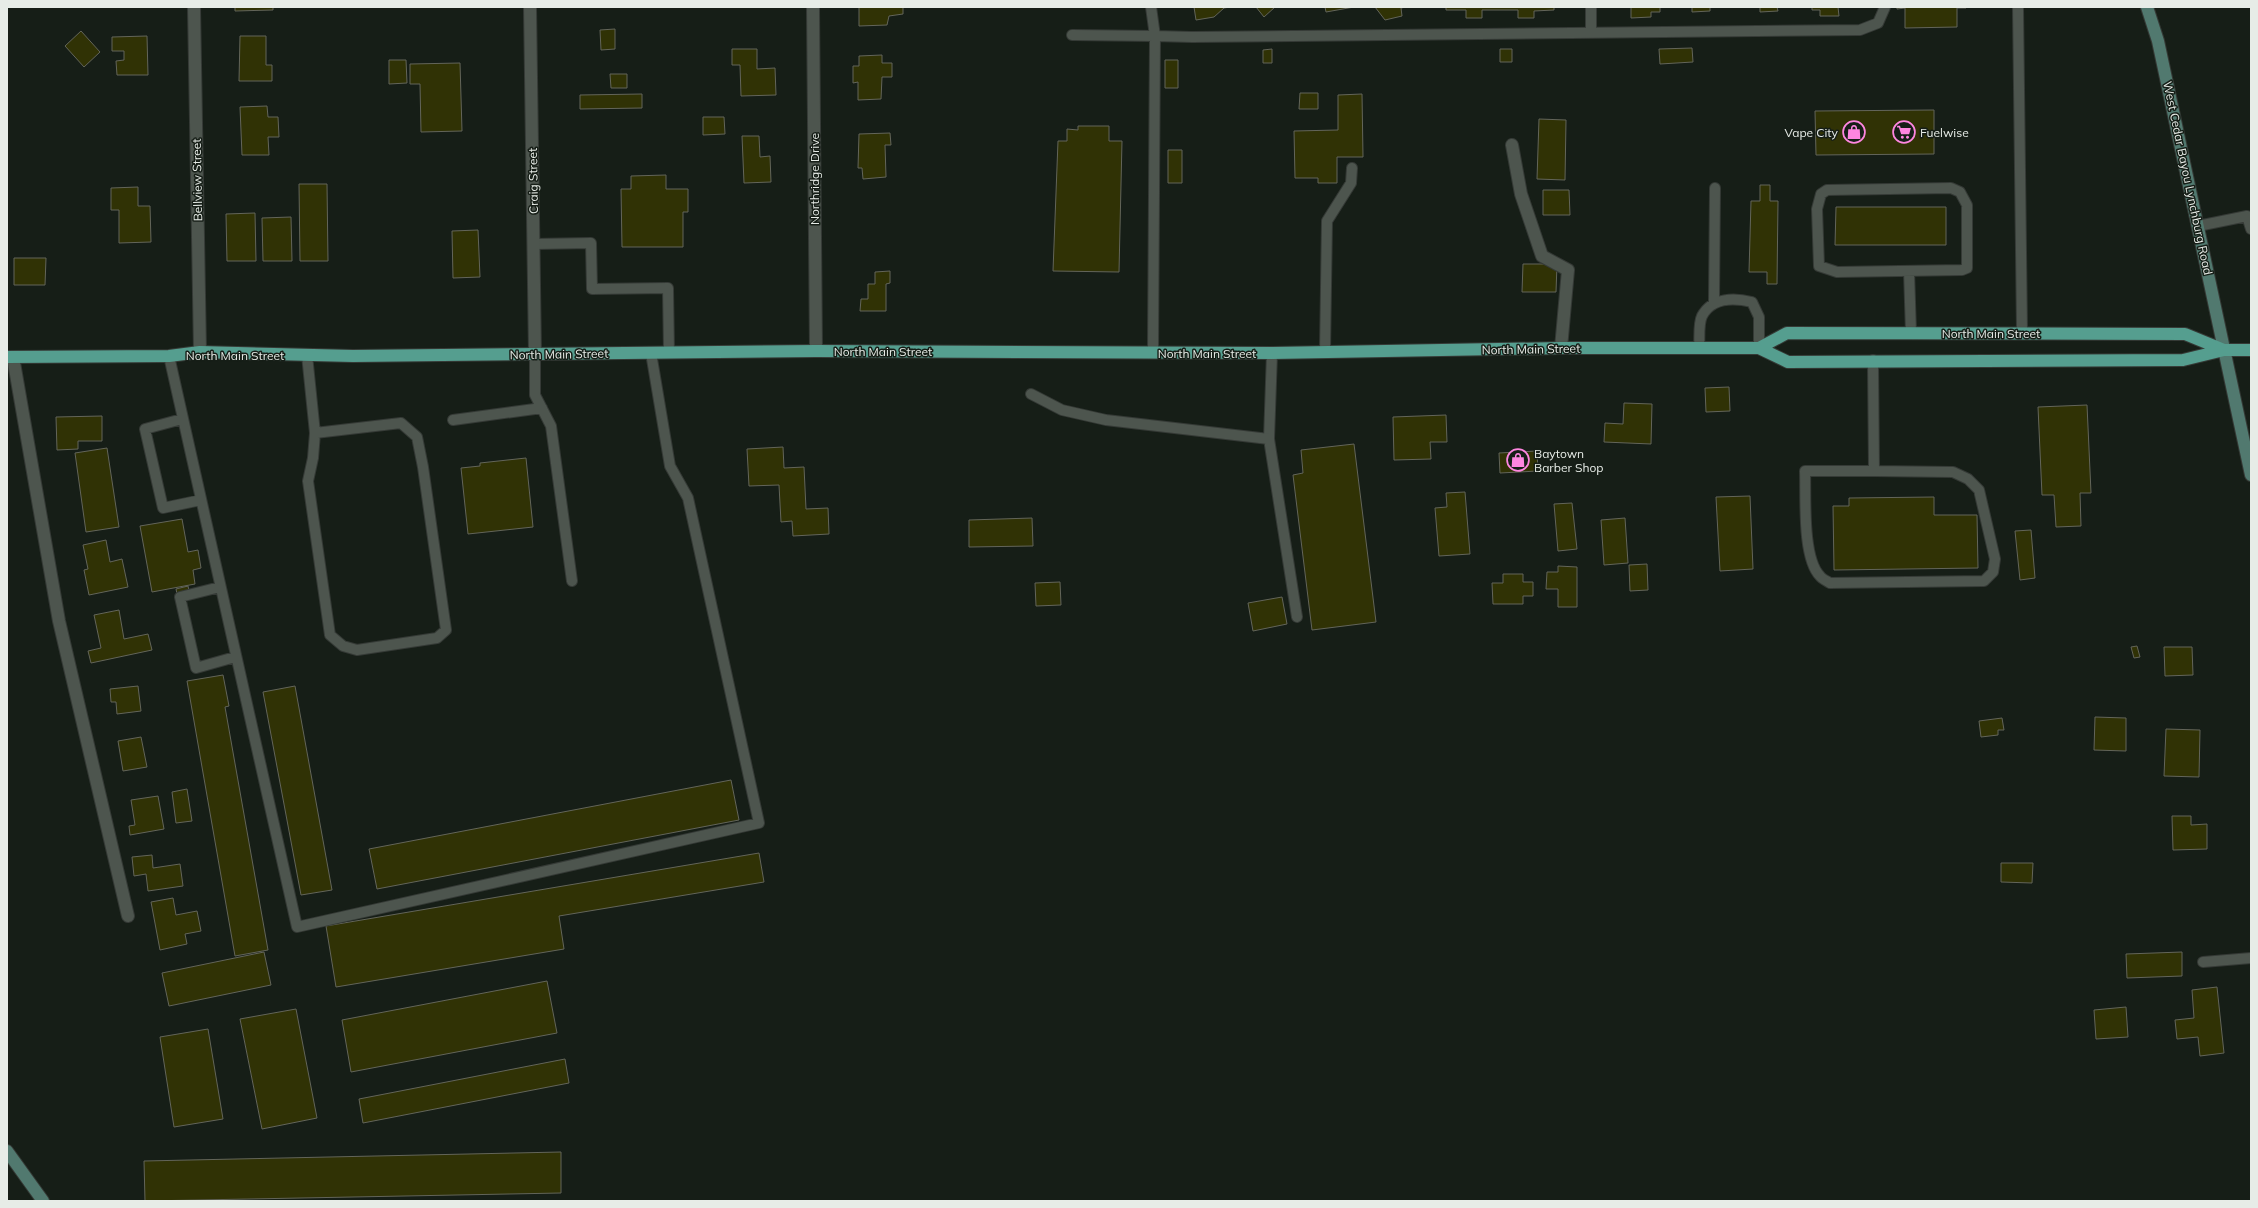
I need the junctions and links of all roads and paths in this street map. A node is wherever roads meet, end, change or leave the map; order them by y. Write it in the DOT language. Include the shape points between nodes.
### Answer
graph roads {
  1 [pos="194,7"];
  2 [pos="530,7"];
  3 [pos="813,7"];
  4 [pos="1151,7"];
  5 [pos="1591,7"];
  6 [pos="1885,7"];
  7 [pos="2018,7"];
  8 [pos="2147,7"];
  9 [pos="1591,33"];
  10 [pos="1072,36"];
  11 [pos="1155,36"];
  12 [pos="1512,145"];
  13 [pos="1352,168"];
  14 [pos="1715,188"];
  15 [pos="2198,226"];
  16 [pos="2251,229"];
  17 [pos="534,244"];
  18 [pos="1909,272"];
  19 [pos="1714,303"];
  20 [pos="2022,332"];
  21 [pos="1911,333"];
  22 [pos="1561,348"];
  23 [pos="1699,348"];
  24 [pos="1759,348"];
  25 [pos="2224,350"];
  26 [pos="2251,350"];
  27 [pos="816,351"];
  28 [pos="200,352"];
  29 [pos="1325,352"];
  30 [pos="651,353"];
  31 [pos="669,353"];
  32 [pos="1153,353"];
  33 [pos="1272,353"];
  34 [pos="535,354"];
  35 [pos="307,355"];
  36 [pos="168,356"];
  37 [pos="10,357"];
  38 [pos="1873,360"];
  39 [pos="1030,394"];
  40 [pos="542,408"];
  41 [pos="182,419"];
  42 [pos="453,420"];
  43 [pos="315,433"];
  44 [pos="1269,439"];
  45 [pos="1874,471"];
  46 [pos="2251,475"];
  47 [pos="201,500"];
  48 [pos="572,581"];
  49 [pos="220,587"];
  50 [pos="1297,617"];
  51 [pos="235,657"];
  52 [pos="128,916"];
  53 [pos="2251,958"];
  54 [pos="2203,962"];
  55 [pos="7,1151"];
  56 [pos="43,1201"];
  1 -- 28 [label="street, Bellview Street"];
  2 -- 17 [label="street, Craig Street"];
  3 -- 27 [label="street, Northridge Drive"];
  4 -- 11 [label="lane"];
  5 -- 9 [label="lane"];
  6 -- 9 [label="lane" via="1878,23 1860,30"];
  7 -- 20 [label="lane"];
  8 -- 15 [label="main road, West Cedar Bayou Lynchburg Road" via="2158,41"];
  9 -- 11 [label="lane"];
  10 -- 11 [label="lane"];
  11 -- 32 [label="lane"];
  12 -- 22 [label="street" via="1521,194 1542,256 1568,270"];
  13 -- 29 [label="lane" via="1352,183 1327,221"];
  14 -- 19 [label="lane"];
  15 -- 16 [label="lane" via="2246,216"];
  15 -- 25 [label="main road, West Cedar Bayou Lynchburg Road"];
  17 -- 31 [label="lane" via="591,243 592,289 668,288"];
  17 -- 34 [label="street, Craig Street"];
  18 -- 18 [label="lane" via="1967,268 1967,205 1960,192 1951,188 1842,189 1827,190 1821,194 1817,209 1819,266 1837,272"];
  18 -- 21 [label="lane"];
  19 -- 23 [label="lane" via="1701,317"];
  19 -- 24 [label="lane" via="1737,298 1752,302 1759,317"];
  20 -- 21 [label="main road, North Main Street"];
  20 -- 25 [label="main road, North Main Street" via="2185,334"];
  21 -- 24 [label="main road, North Main Street" via="1787,333"];
  22 -- 23 [label="main road, North Main Street"];
  22 -- 29 [label="main road, North Main Street"];
  23 -- 24 [label="main road, North Main Street"];
  24 -- 38 [label="main road, North Main Street" via="1788,362"];
  25 -- 26 [label="main road, North Main Street"];
  25 -- 38 [label="main road, North Main Street" via="2183,360"];
  25 -- 46 [label="main road, West Cedar Bayou Lynchburg Road"];
  27 -- 31 [label="main road, North Main Street"];
  27 -- 32 [label="main road, North Main Street"];
  28 -- 35 [label="main road, North Main Street"];
  28 -- 36 [label="main road, North Main Street"];
  29 -- 33 [label="main road, North Main Street"];
  30 -- 31 [label="main road, North Main Street"];
  30 -- 34 [label="main road, North Main Street"];
  30 -- 51 [label="lane" via="670,466 688,498 759,823 297,928"];
  32 -- 33 [label="main road, North Main Street"];
  33 -- 44 [label="lane"];
  34 -- 35 [label="main road, North Main Street"];
  34 -- 40 [label="lane" via="535,395"];
  35 -- 43 [label="lane"];
  36 -- 37 [label="main road, North Main Street"];
  36 -- 41 [label="lane"];
  37 -- 52 [label="street" via="59,621"];
  38 -- 45 [label="lane"];
  39 -- 44 [label="lane" via="1062,410 1106,420"];
  40 -- 42 [label="lane"];
  40 -- 48 [label="lane" via="551,426"];
  41 -- 47 [label="lane"];
  41 -- 47 [label="lane" via="145,429 163,508"];
  43 -- 43 [label="lane" via="401,423 417,437 446,630 437,638 357,650 344,646 330,635 308,481"];
  44 -- 50 [label="lane"];
  45 -- 45 [label="lane" via="1805,471 1806,524 1811,560 1820,576 1830,583 1984,581 1993,572 1995,559 1980,490 1968,479 1953,472"];
  47 -- 49 [label="lane"];
  49 -- 51 [label="lane"];
  49 -- 51 [label="lane" via="180,598 196,668"];
  53 -- 54 [label="lane"];
  55 -- 56 [label="main road"];
}
